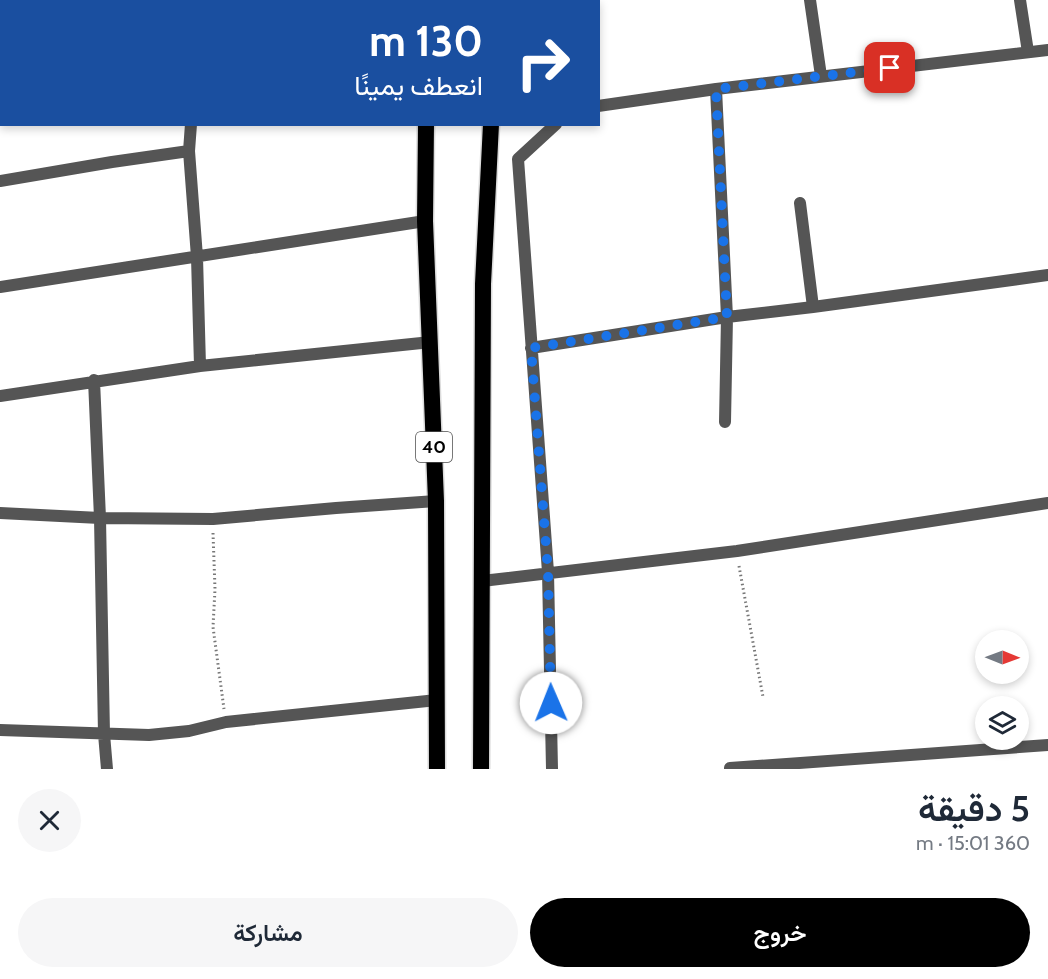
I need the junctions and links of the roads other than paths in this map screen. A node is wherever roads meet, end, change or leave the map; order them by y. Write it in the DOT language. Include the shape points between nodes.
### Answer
graph roads {
  1 [pos="810,0"];
  2 [pos="1020,0"];
  3 [pos="1048,50"];
  4 [pos="1028,52"];
  5 [pos="820,76"];
  6 [pos="716,89"];
  7 [pos="600,106"];
  8 [pos="191,126"];
  9 [pos="426,126"];
  10 [pos="491,126"];
  11 [pos="554,126"];
  12 [pos="189,151"];
  13 [pos="0,181"];
  14 [pos="800,202"];
  15 [pos="425,221"];
  16 [pos="197,257"];
  17 [pos="1048,275"];
  18 [pos="0,287"];
  19 [pos="813,307"];
  20 [pos="727,317"];
  21 [pos="430,342"];
  22 [pos="531,348"];
  23 [pos="200,366"];
  24 [pos="94,380"];
  25 [pos="0,396"];
  26 [pos="725,422"];
  27 [pos="436,501"];
  28 [pos="1048,503"];
  29 [pos="0,513"];
  30 [pos="100,518"];
  31 [pos="548,572"];
  32 [pos="482,581"];
  33 [pos="437,700"];
  34 [pos="0,730"];
  35 [pos="104,734"];
  36 [pos="1048,745"];
  37 [pos="730,768"];
  38 [pos="107,769"];
  39 [pos="437,769"];
  40 [pos="481,769"];
  41 [pos="552,769"];
  1 -- 5 [label="street"];
  2 -- 4 [label="street"];
  3 -- 4 [label="street"];
  4 -- 5 [label="street"];
  5 -- 6 [label="street"];
  6 -- 7 [label="street"];
  6 -- 20 [label="street"];
  8 -- 12 [label="street"];
  9 -- 15 [label="highway, 40"];
  10 -- 32 [label="highway" via="483,284"];
  11 -- 22 [label="street" via="518,159"];
  12 -- 13 [label="street"];
  12 -- 16 [label="street"];
  14 -- 19 [label="street"];
  15 -- 16 [label="street"];
  15 -- 21 [label="highway, 40"];
  16 -- 18 [label="street"];
  16 -- 23 [label="street"];
  17 -- 19 [label="street"];
  19 -- 20 [label="street"];
  20 -- 22 [label="street"];
  20 -- 26 [label="street"];
  21 -- 23 [label="street"];
  21 -- 27 [label="highway, 40"];
  22 -- 31 [label="street"];
  23 -- 24 [label="street"];
  24 -- 25 [label="street"];
  24 -- 30 [label="street"];
  27 -- 30 [label="street" via="213,519"];
  27 -- 33 [label="highway, 40"];
  28 -- 31 [label="street" via="737,550"];
  29 -- 30 [label="street"];
  30 -- 35 [label="street"];
  31 -- 32 [label="street"];
  31 -- 41 [label="street"];
  32 -- 40 [label="highway"];
  33 -- 35 [label="street" via="226,722 167,734"];
  33 -- 39 [label="highway, 40"];
  34 -- 35 [label="street"];
  35 -- 38 [label="street"];
  36 -- 37 [label="street"];
}
